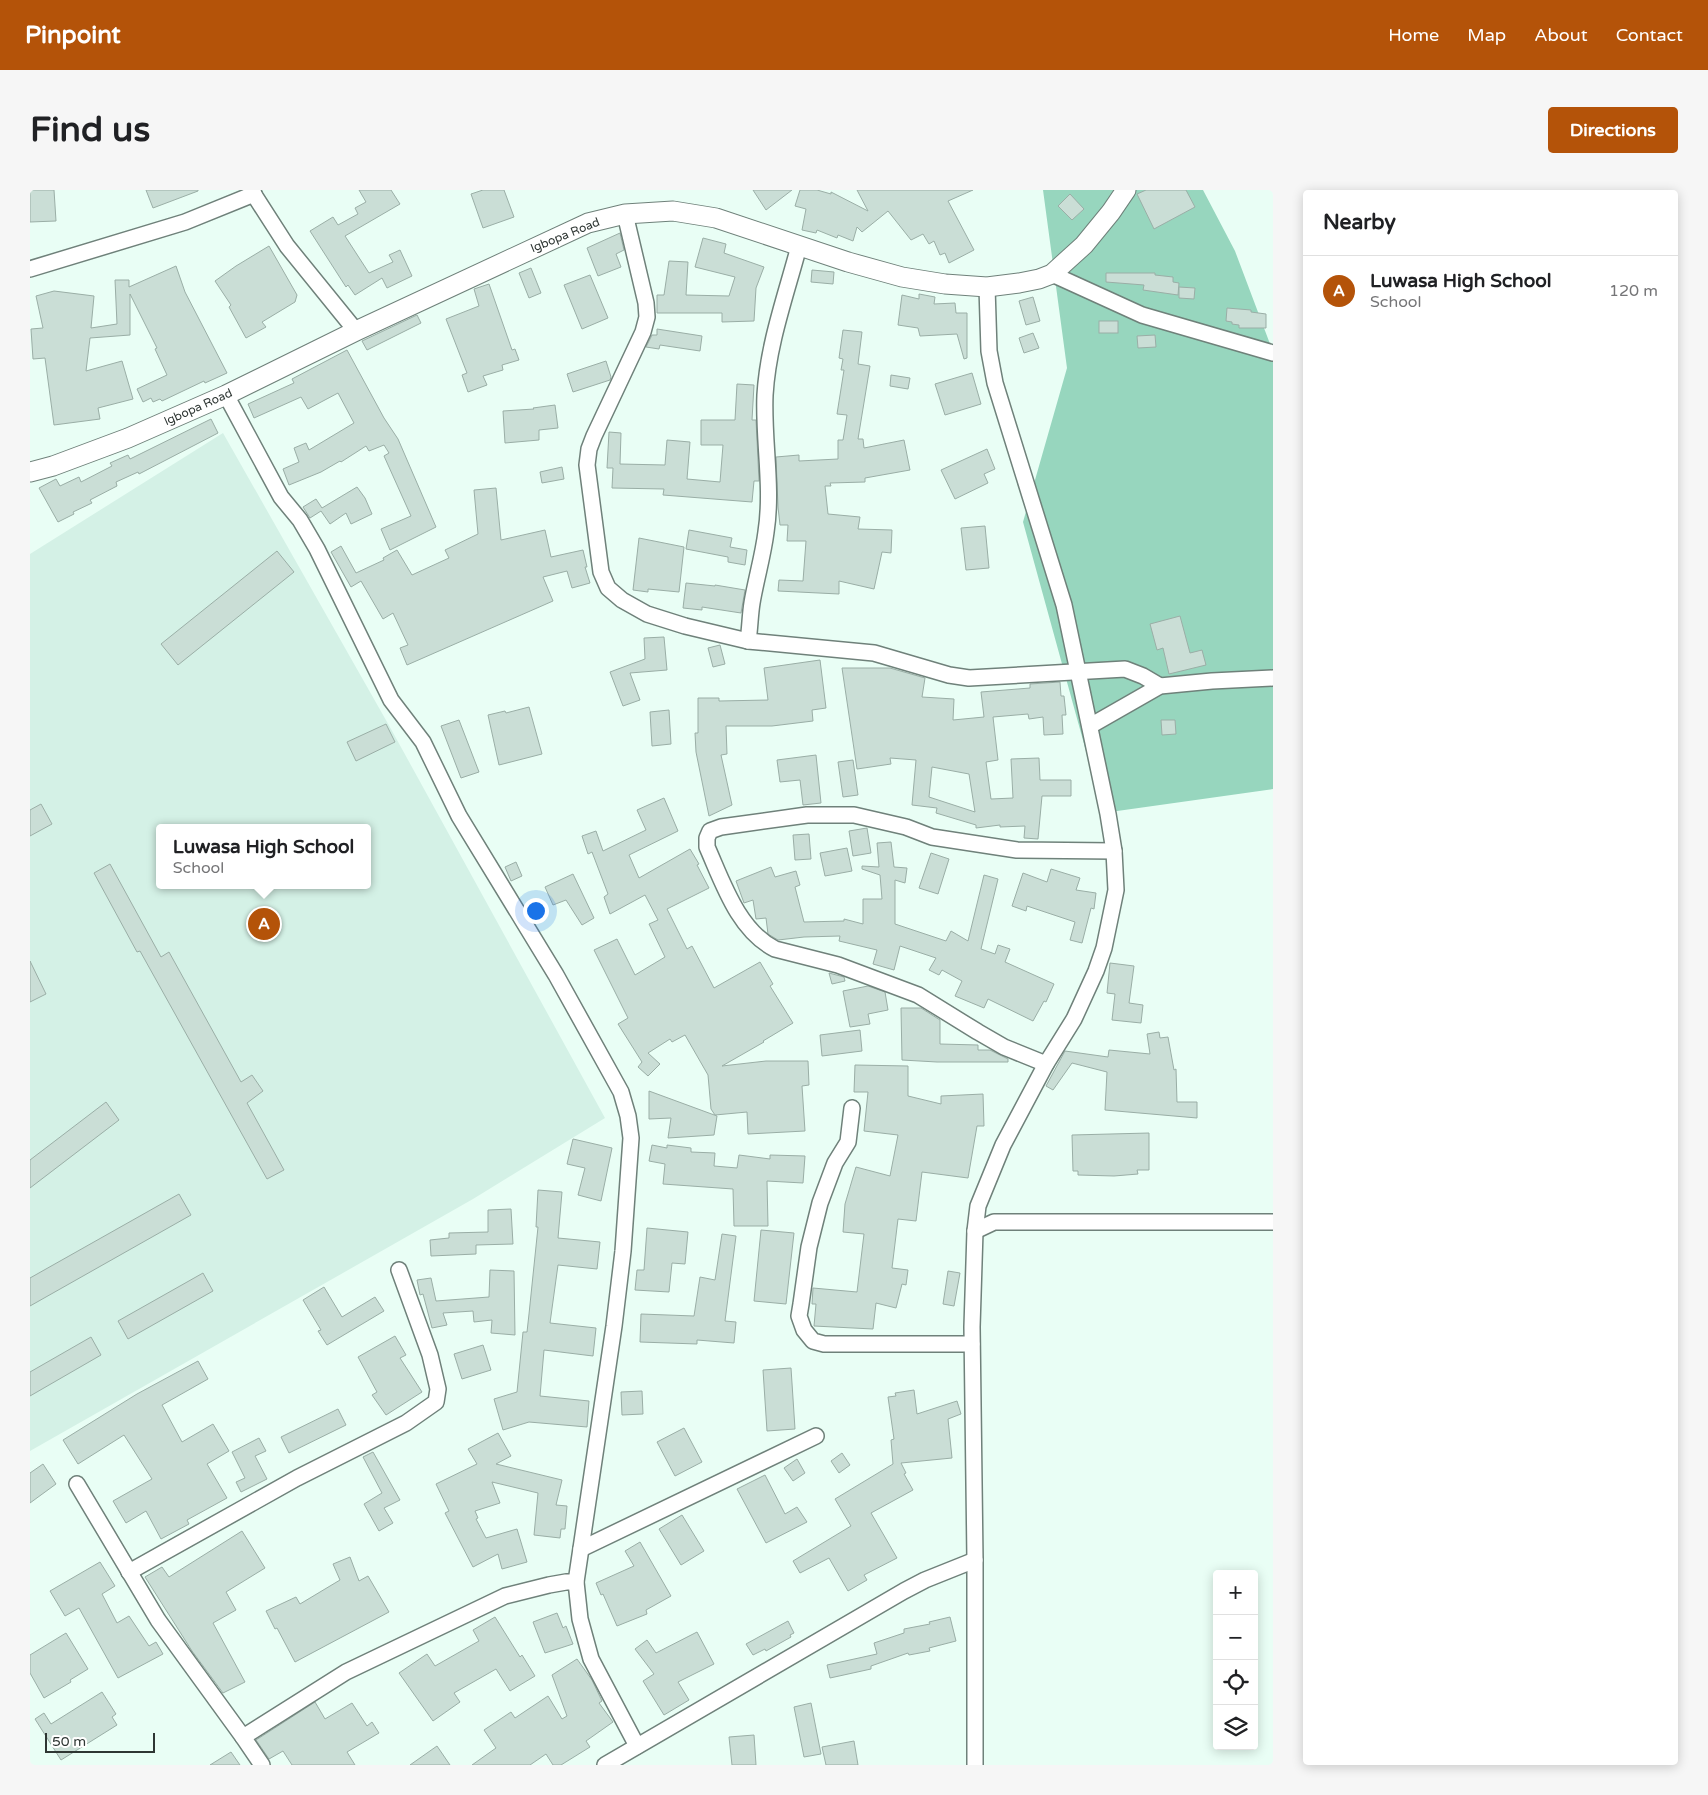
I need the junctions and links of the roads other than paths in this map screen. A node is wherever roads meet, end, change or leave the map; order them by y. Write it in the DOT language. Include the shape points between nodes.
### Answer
graph roads {
  1 [pos="1126,190"];
  2 [pos="253,192"];
  3 [pos="625,214"];
  4 [pos="800,246"];
  5 [pos="30,269"];
  6 [pos="1052,274"];
  7 [pos="987,287"];
  8 [pos="356,331"];
  9 [pos="1273,352"];
  10 [pos="226,395"];
  11 [pos="31,468"];
  12 [pos="748,641"];
  13 [pos="1078,670"];
  14 [pos="1273,679"];
  15 [pos="1160,686"];
  16 [pos="1090,726"];
  17 [pos="1114,851"];
  18 [pos="1046,1064"];
  19 [pos="852,1108"];
  20 [pos="978,1206"];
  21 [pos="994,1222"];
  22 [pos="1273,1222"];
  23 [pos="975,1231"];
  24 [pos="399,1270"];
  25 [pos="972,1344"];
  26 [pos="816,1436"];
  27 [pos="77,1484"];
  28 [pos="581,1549"];
  29 [pos="975,1560"];
  30 [pos="129,1572"];
  31 [pos="576,1582"];
  32 [pos="243,1737"];
  33 [pos="637,1746"];
  34 [pos="626,1760"];
  35 [pos="262,1765"];
  36 [pos="605,1765"];
  37 [pos="974,1765"];
  1 -- 6 [label="street, Igbopa Road" via="1084,245"];
  2 -- 5 [label="street" via="185,222"];
  2 -- 8 [label="street" via="287,246"];
  3 -- 4 [label="street, Igbopa Road" via="673,211 716,218"];
  3 -- 8 [label="street, Igbopa Road" via="566,233"];
  3 -- 12 [label="street" via="647,317 589,449 587,466 601,572 608,588 647,614"];
  4 -- 7 [label="street, Igbopa Road" via="902,278"];
  4 -- 12 [label="street" via="768,364 764,423 768,501 766,531"];
  6 -- 7 [label="street, Igbopa Road"];
  6 -- 9 [label="street" via="1142,315"];
  7 -- 13 [label="street" via="989,351 995,382 1064,605"];
  8 -- 10 [label="street, Igbopa Road"];
  10 -- 11 [label="street, Igbopa Road" via="128,438 53,466"];
  10 -- 28 [label="street" via="281,497 300,520 317,549 391,700 424,742 460,816 556,975 621,1092 631,1138 623,1251"];
  12 -- 13 [label="street" via="874,654 969,678"];
  13 -- 15 [label="street" via="1125,668"];
  13 -- 16 [label="street"];
  14 -- 15 [label="street"];
  15 -- 16 [label="street"];
  16 -- 17 [label="street"];
  17 -- 18 [label="street" via="1116,890 1104,948 1074,1019"];
  17 -- 18 [label="street" via="1017,850 932,837 906,827 854,816 807,816 721,827 710,831 706,838 730,899 765,944 838,965 918,995 995,1042"];
  18 -- 20 [label="street" via="1003,1144"];
  19 -- 25 [label="street" via="848,1142 824,1188 809,1247 800,1316 804,1330 813,1341 824,1344"];
  20 -- 21 [label="street"];
  20 -- 23 [label="street"];
  21 -- 22 [label="street"];
  21 -- 23 [label="street"];
  23 -- 25 [label="street"];
  24 -- 30 [label="street" via="430,1355 438,1390 436,1402 406,1422 297,1478"];
  25 -- 29 [label="street"];
  26 -- 28 [label="street"];
  27 -- 30 [label="street"];
  28 -- 31 [label="street"];
  29 -- 33 [label="street" via="904,1591"];
  29 -- 37 [label="street"];
  30 -- 32 [label="street" via="158,1620"];
  31 -- 32 [label="street" via="505,1596 346,1672"];
  31 -- 33 [label="street" via="580,1619 591,1659"];
  32 -- 35 [label="street"];
  33 -- 34 [label="street"];
  34 -- 36 [label="street"];
}
